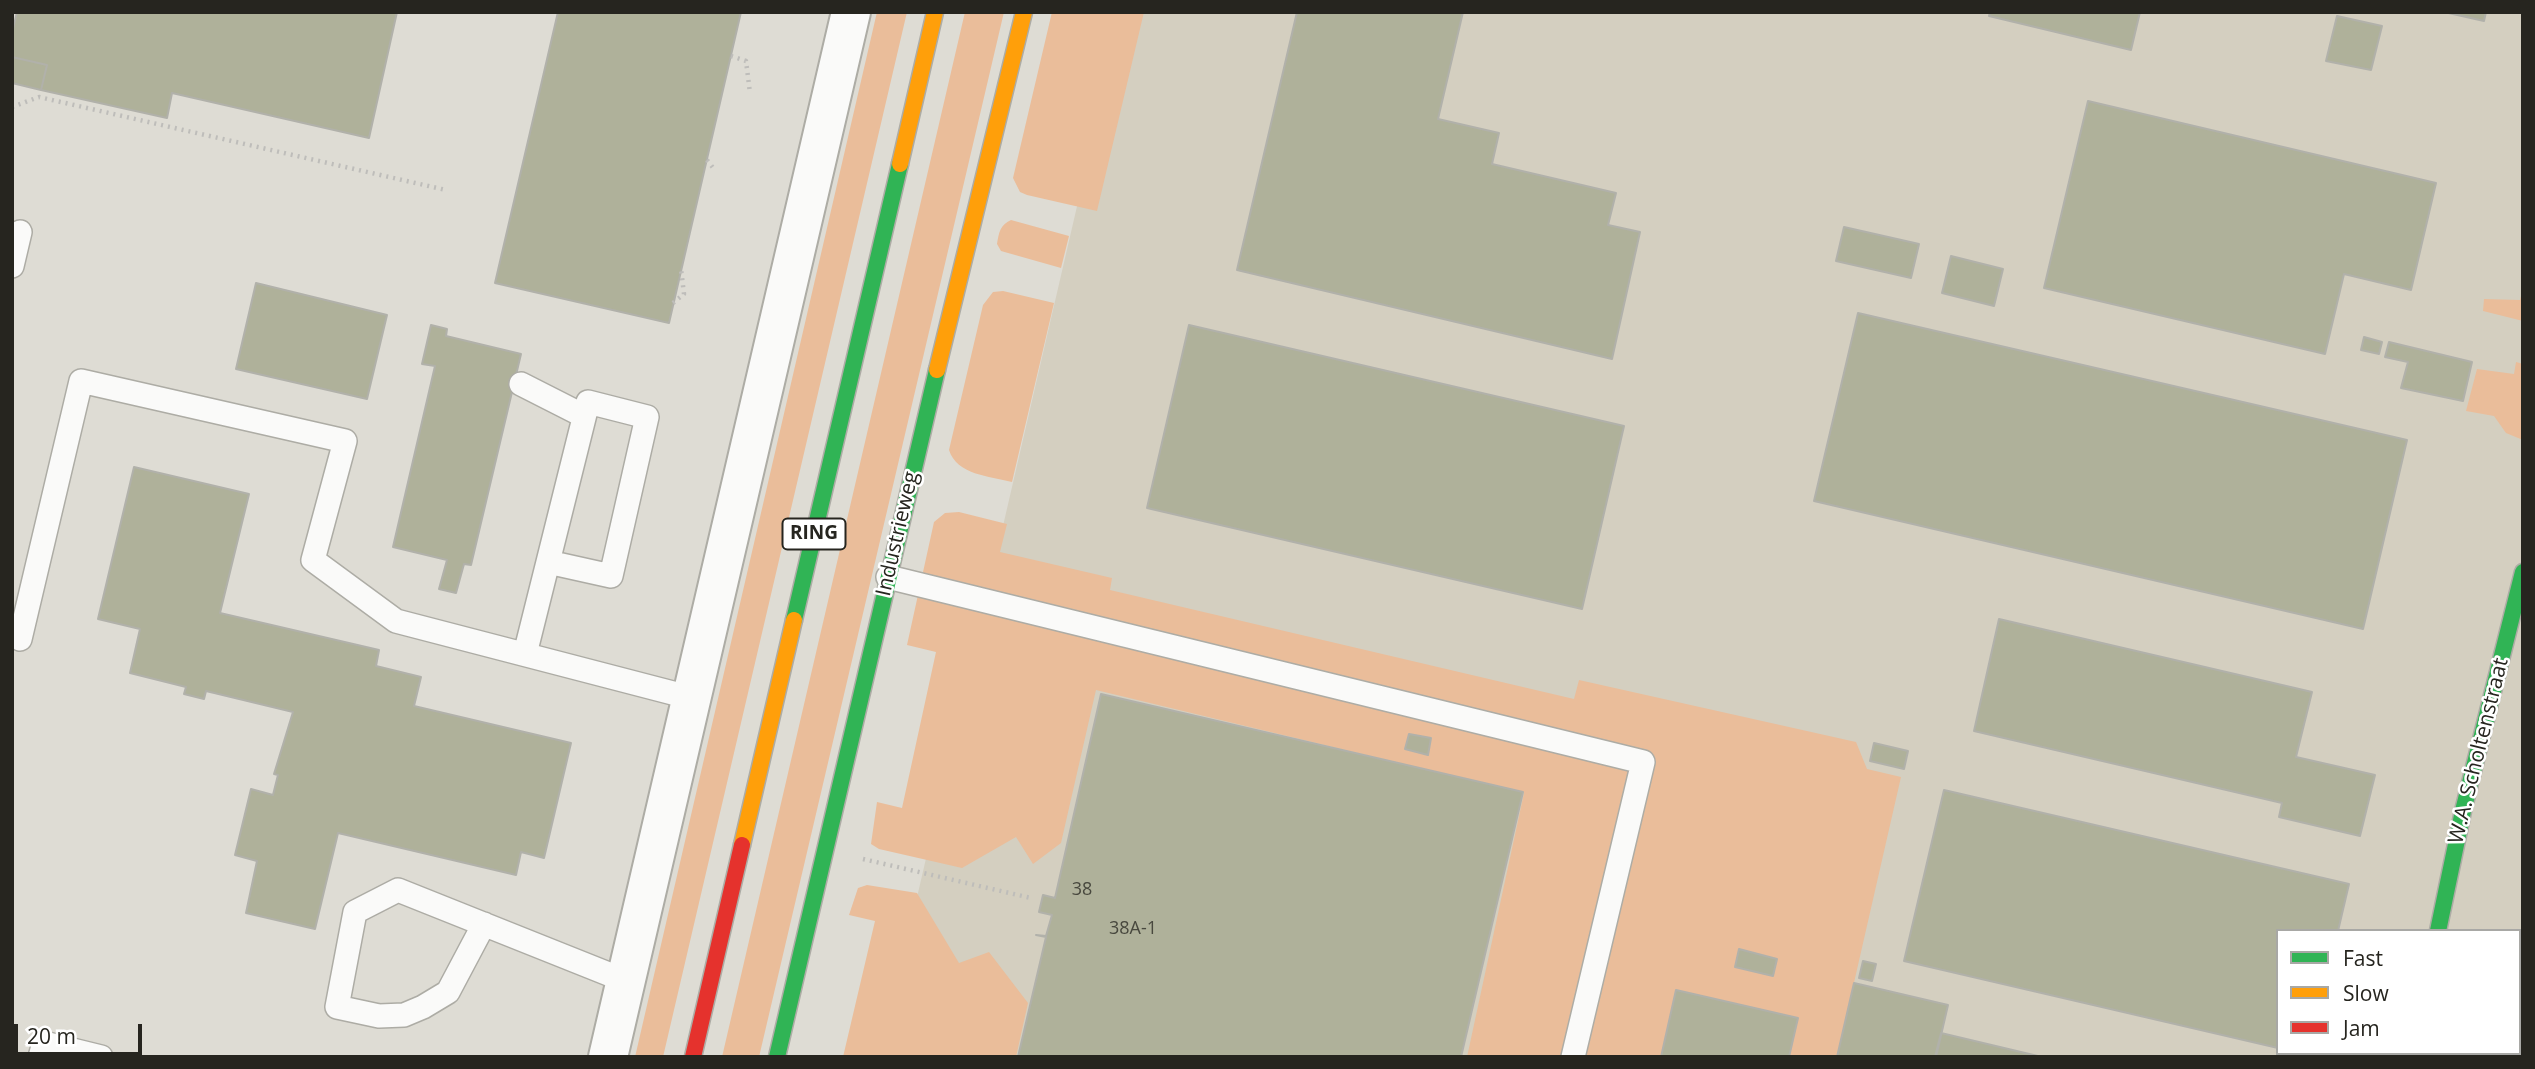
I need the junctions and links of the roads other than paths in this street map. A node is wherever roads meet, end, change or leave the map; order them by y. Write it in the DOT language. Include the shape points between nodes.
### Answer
graph roads {
  1 [pos="851,12"];
  2 [pos="935,12"];
  3 [pos="1024,12"];
  4 [pos="20,232"];
  5 [pos="12,266"];
  6 [pos="521,384"];
  7 [pos="584,416"];
  8 [pos="548,562"];
  9 [pos="2523,572"];
  10 [pos="888,577"];
  11 [pos="20,639"];
  12 [pos="525,654"];
  13 [pos="692,698"];
  14 [pos="484,924"];
  15 [pos="2438,929"];
  16 [pos="626,981"];
  17 [pos="40,1057"];
  18 [pos="101,1057"];
  19 [pos="608,1057"];
  20 [pos="693,1057"];
  21 [pos="777,1057"];
  22 [pos="1573,1057"];
  1 -- 13 [label="street"];
  2 -- 20 [label="street, RING"];
  3 -- 10 [label="street, Industrieweg"];
  4 -- 5 [label="lane"];
  6 -- 7 [label="lane"];
  7 -- 8 [label="lane"];
  7 -- 8 [label="lane" via="588,402 647,417 611,576"];
  8 -- 12 [label="lane"];
  9 -- 15 [label="street, W.A. Scholtenstraat"];
  10 -- 21 [label="street, Industrieweg"];
  10 -- 22 [label="lane" via="1643,762"];
  11 -- 12 [label="lane" via="81,381 345,441 313,560 396,621"];
  12 -- 13 [label="lane"];
  13 -- 16 [label="street"];
  14 -- 14 [label="lane" via="398,890 355,912 337,1007 379,1016 404,1015 423,1007 448,992"];
  14 -- 16 [label="lane"];
  16 -- 19 [label="street"];
  17 -- 18 [label="lane" via="44,1043"];
}
